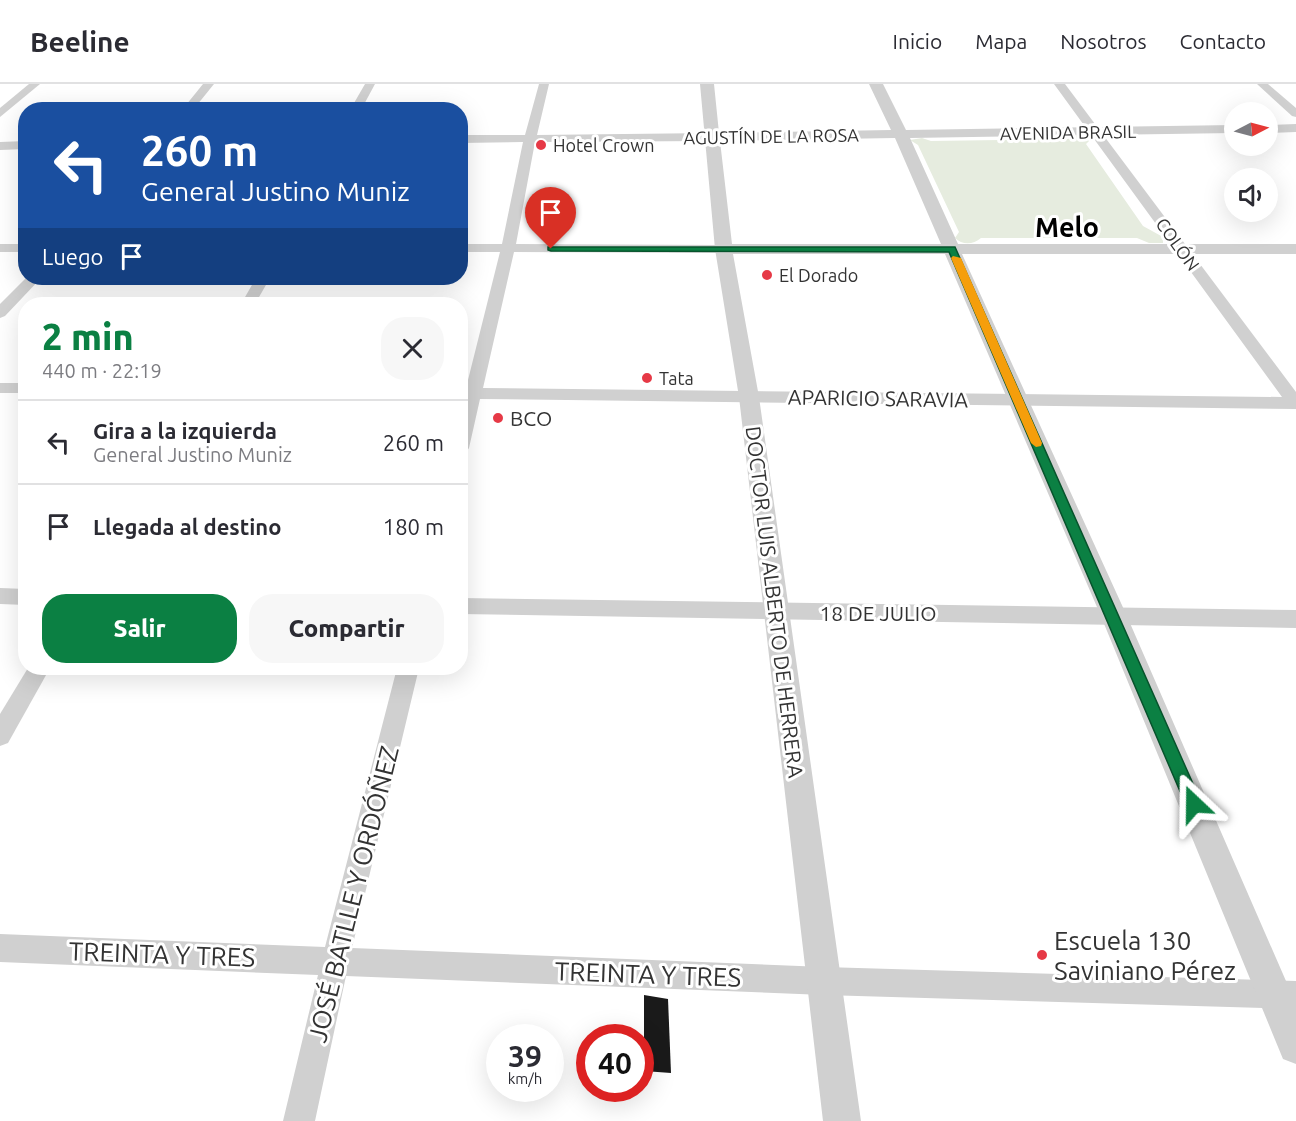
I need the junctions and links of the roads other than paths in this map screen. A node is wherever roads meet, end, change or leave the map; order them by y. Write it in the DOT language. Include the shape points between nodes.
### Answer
graph roads {
  1 [pos="35,84"];
  2 [pos="209,84"];
  3 [pos="370,84"];
  4 [pos="544,84"];
  5 [pos="707,84"];
  6 [pos="876,84"];
  7 [pos="1059,84"];
  8 [pos="1262,84"];
  9 [pos="194,102"];
  10 [pos="360,102"];
  11 [pos="0,114"];
  12 [pos="1296,114"];
  13 [pos="1296,128"];
  14 [pos="1224,129"];
  15 [pos="1278,129"];
  16 [pos="1095,131"];
  17 [pos="901,135"];
  18 [pos="712,137"];
  19 [pos="530,138"];
  20 [pos="468,139"];
  21 [pos="18,145"];
  22 [pos="0,146"];
  23 [pos="0,248"];
  24 [pos="18,248"];
  25 [pos="468,248"];
  26 [pos="508,249"];
  27 [pos="724,249"];
  28 [pos="952,249"];
  29 [pos="1182,249"];
  30 [pos="1296,249"];
  31 [pos="27,285"];
  32 [pos="0,313"];
  33 [pos="0,388"];
  34 [pos="18,388"];
  35 [pos="468,390"];
  36 [pos="468,394"];
  37 [pos="749,397"];
  38 [pos="1017,400"];
  39 [pos="1296,403"];
  40 [pos="0,596"];
  41 [pos="18,597"];
  42 [pos="468,606"];
  43 [pos="776,612"];
  44 [pos="1113,614"];
  45 [pos="1296,619"];
  46 [pos="35,675"];
  47 [pos="406,675"];
  48 [pos="0,736"];
  49 [pos="0,948"];
  50 [pos="335,961"];
  51 [pos="824,981"];
  52 [pos="1285,994"];
  53 [pos="1296,1046"];
  54 [pos="299,1121"];
  55 [pos="842,1121"];
  1 -- 11 [label="street"];
  2 -- 9 [label="street"];
  3 -- 10 [label="street"];
  4 -- 19 [label="street"];
  5 -- 18 [label="street, DOCTOR LUIS ALBERTO DE HERRERA"];
  6 -- 17 [label="street"];
  7 -- 16 [label="street, COLÓN"];
  8 -- 12 [label="street"];
  13 -- 15 [label="street"];
  14 -- 16 [label="street, AVENIDA BRASIL"];
  16 -- 17 [label="street, AVENIDA BRASIL"];
  16 -- 29 [label="street, COLÓN"];
  17 -- 18 [label="street, AGUSTÍN DE LA ROSA"];
  17 -- 28 [label="street"];
  18 -- 19 [label="street, AGUSTÍN DE LA ROSA"];
  18 -- 27 [label="street, DOCTOR LUIS ALBERTO DE HERRERA"];
  19 -- 20 [label="street, AGUSTÍN DE LA ROSA"];
  19 -- 26 [label="street"];
  21 -- 22 [label="street"];
  23 -- 24 [label="street"];
  25 -- 26 [label="street"];
  26 -- 27 [label="street"];
  26 -- 35 [label="street"];
  27 -- 28 [label="street"];
  27 -- 37 [label="street, DOCTOR LUIS ALBERTO DE HERRERA"];
  28 -- 29 [label="street"];
  28 -- 38 [label="street"];
  29 -- 30 [label="street"];
  29 -- 39 [label="street, COLÓN"];
  31 -- 32 [label="street"];
  33 -- 34 [label="street"];
  36 -- 37 [label="street, APARICIO SARAVIA"];
  37 -- 38 [label="street, APARICIO SARAVIA"];
  37 -- 43 [label="street, DOCTOR LUIS ALBERTO DE HERRERA"];
  38 -- 39 [label="street, APARICIO SARAVIA"];
  38 -- 44 [label="street"];
  40 -- 41 [label="street"];
  42 -- 43 [label="street, 18 DE JULIO"];
  43 -- 44 [label="street, 18 DE JULIO"];
  43 -- 51 [label="street, DOCTOR LUIS ALBERTO DE HERRERA"];
  44 -- 45 [label="street, 18 DE JULIO"];
  44 -- 52 [label="street"];
  46 -- 48 [label="street"];
  47 -- 50 [label="street, JOSÉ BATLLE Y ORDÓÑEZ"];
  49 -- 50 [label="street, TREINTA Y TRES"];
  50 -- 51 [label="street, TREINTA Y TRES"];
  50 -- 54 [label="street, JOSÉ BATLLE Y ORDÓÑEZ"];
  51 -- 52 [label="street, TREINTA Y TRES"];
  51 -- 55 [label="street, DOCTOR LUIS ALBERTO DE HERRERA"];
  52 -- 53 [label="street"];
}
